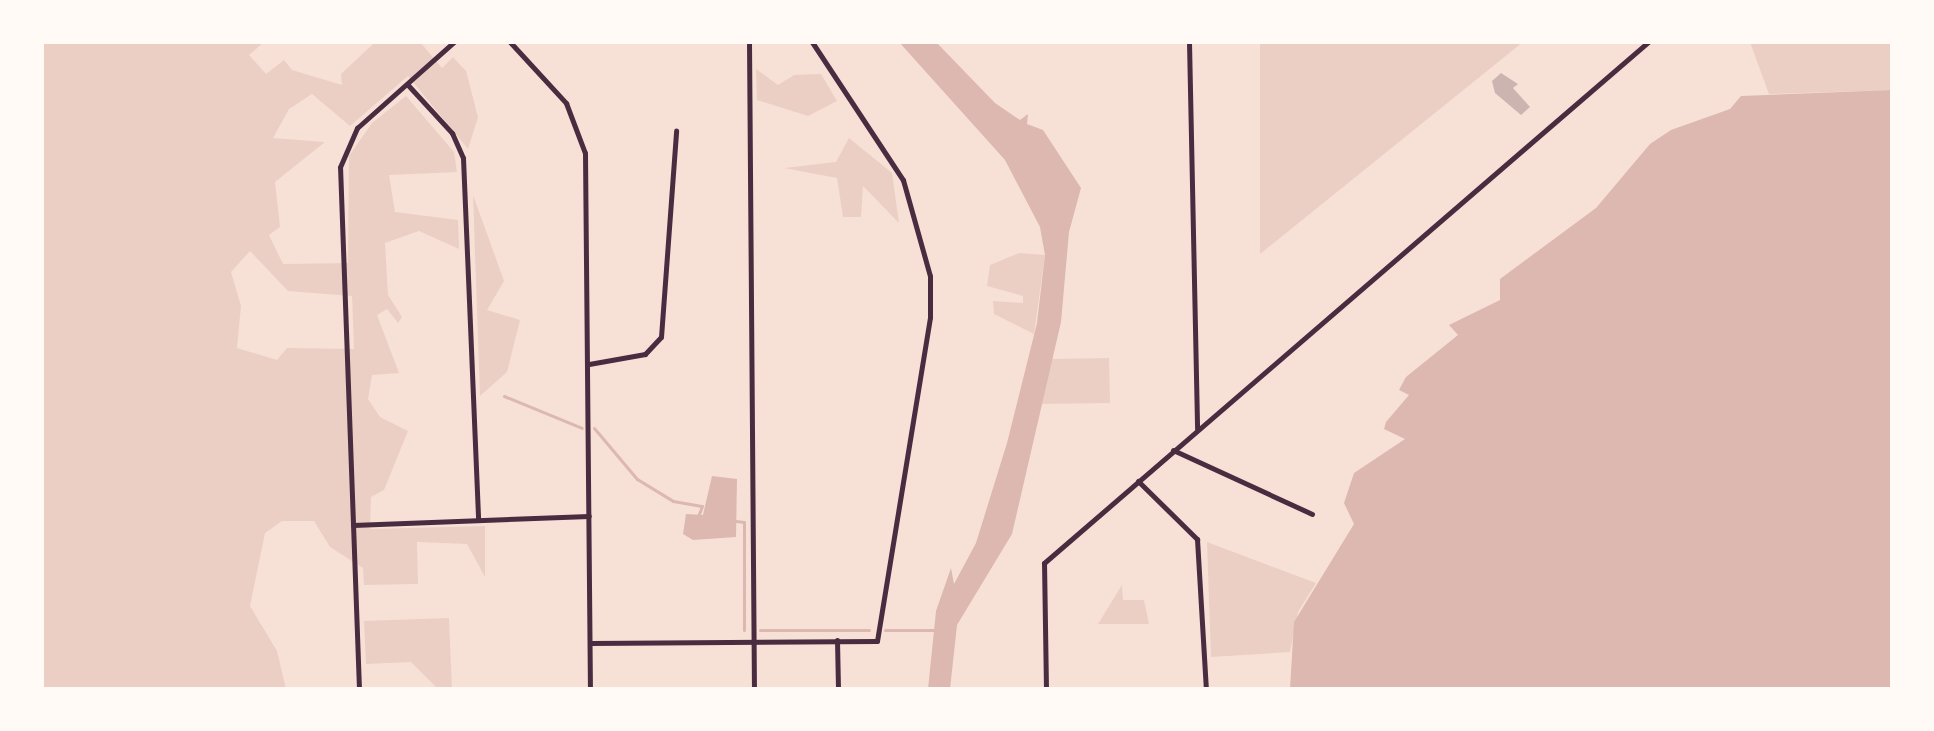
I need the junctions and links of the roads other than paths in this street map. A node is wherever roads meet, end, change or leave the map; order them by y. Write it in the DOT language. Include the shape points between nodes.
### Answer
graph roads {
  1 [pos="454,42"];
  2 [pos="510,42"];
  3 [pos="749,42"];
  4 [pos="812,42"];
  5 [pos="1189,42"];
  6 [pos="1648,42"];
  7 [pos="407,84"];
  8 [pos="676,131"];
  9 [pos="589,364"];
  10 [pos="1197,429"];
  11 [pos="1173,450"];
  12 [pos="1138,481"];
  13 [pos="1312,514"];
  14 [pos="589,516"];
  15 [pos="478,519"];
  16 [pos="353,525"];
  17 [pos="837,640"];
  18 [pos="753,642"];
  19 [pos="590,643"];
  20 [pos="359,689"];
  21 [pos="590,689"];
  22 [pos="754,689"];
  23 [pos="838,689"];
  24 [pos="1046,689"];
  25 [pos="1206,689"];
  1 -- 7 [label="street"];
  2 -- 9 [label="street" via="555,88 581,135"];
  3 -- 18 [label="street"];
  4 -- 17 [label="street" via="903,180 930,276 930,317 877,641"];
  5 -- 10 [label="street"];
  6 -- 10 [label="street"];
  7 -- 15 [label="street" via="452,133 463,158"];
  7 -- 16 [label="street" via="357,128 340,167"];
  8 -- 9 [label="street" via="661,337 645,354"];
  9 -- 14 [label="street"];
  10 -- 11 [label="street"];
  11 -- 12 [label="street"];
  11 -- 13 [label="street"];
  12 -- 24 [label="street" via="1041,566"];
  12 -- 25 [label="street" via="1197,539"];
  14 -- 15 [label="street"];
  14 -- 19 [label="street"];
  15 -- 16 [label="street"];
  16 -- 20 [label="street"];
  17 -- 18 [label="street"];
  17 -- 23 [label="street"];
  18 -- 19 [label="street"];
  18 -- 22 [label="street"];
  19 -- 21 [label="street"];
}
